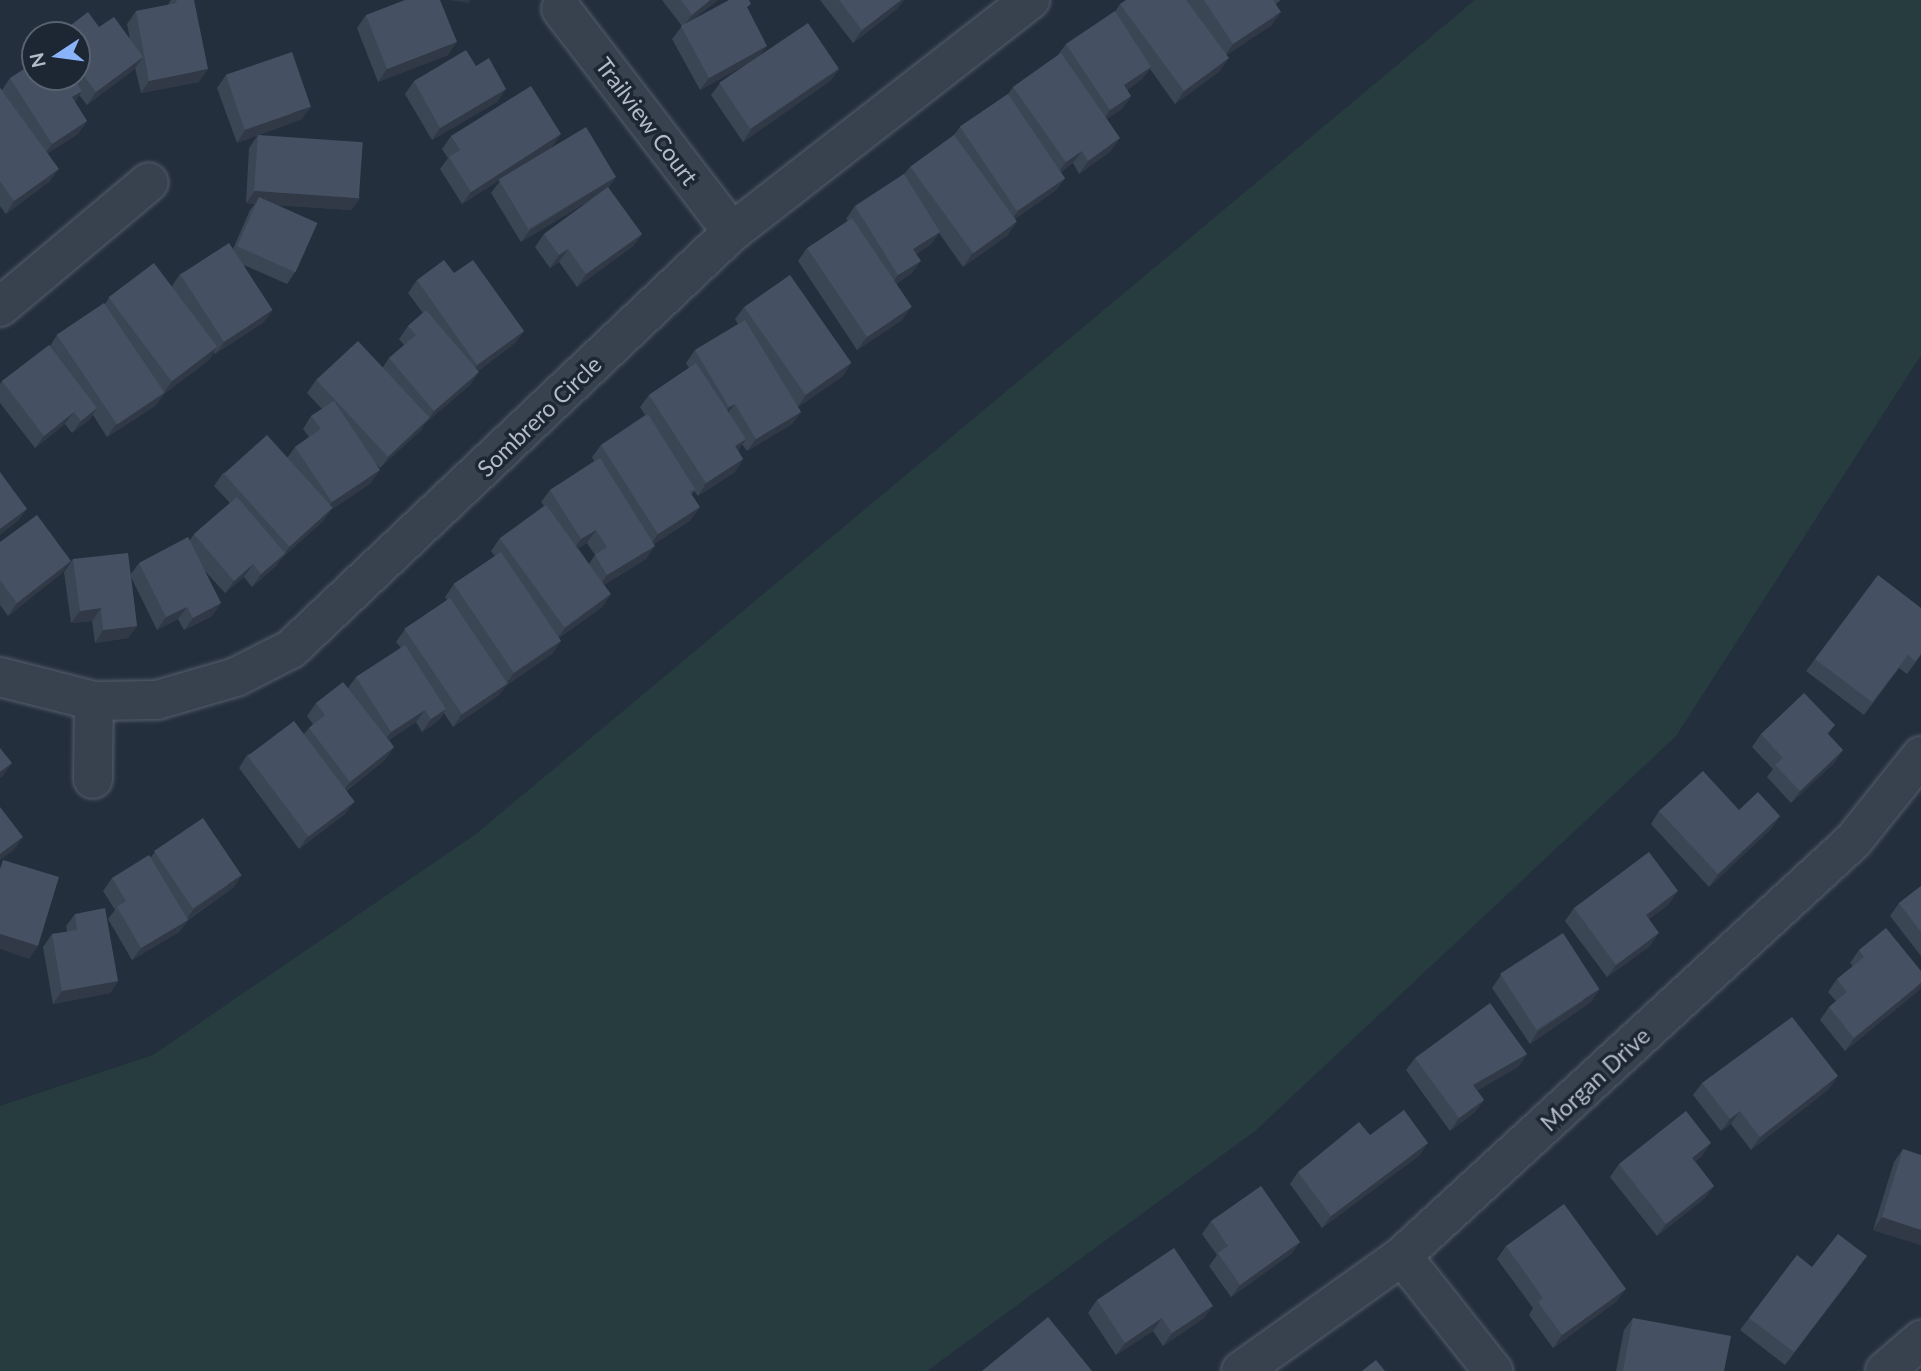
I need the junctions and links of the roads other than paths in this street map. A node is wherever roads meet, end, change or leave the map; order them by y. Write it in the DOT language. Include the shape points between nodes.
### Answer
graph roads {
  1 [pos="1030,0"];
  2 [pos="561,9"];
  3 [pos="149,183"];
  4 [pos="732,232"];
  5 [pos="0,307"];
  6 [pos="0,677"];
  7 [pos="94,701"];
  8 [pos="1921,756"];
  9 [pos="93,779"];
  10 [pos="1402,1256"];
  11 [pos="1921,1340"];
  12 [pos="1241,1371"];
  13 [pos="1493,1371"];
  14 [pos="1885,1371"];
  1 -- 4 [label="street, Sombrero Circle"];
  2 -- 4 [label="street, Trailview Court"];
  3 -- 5 [label="street"];
  4 -- 7 [label="street, Sombrero Circle" via="291,649 236,677 157,700"];
  6 -- 7 [label="street, Sombrero Circle"];
  7 -- 9 [label="street"];
  8 -- 10 [label="street, Morgan Drive" via="1853,841"];
  10 -- 12 [label="street, Morgan Drive"];
  10 -- 13 [label="street"];
  11 -- 14 [label="street"];
}
